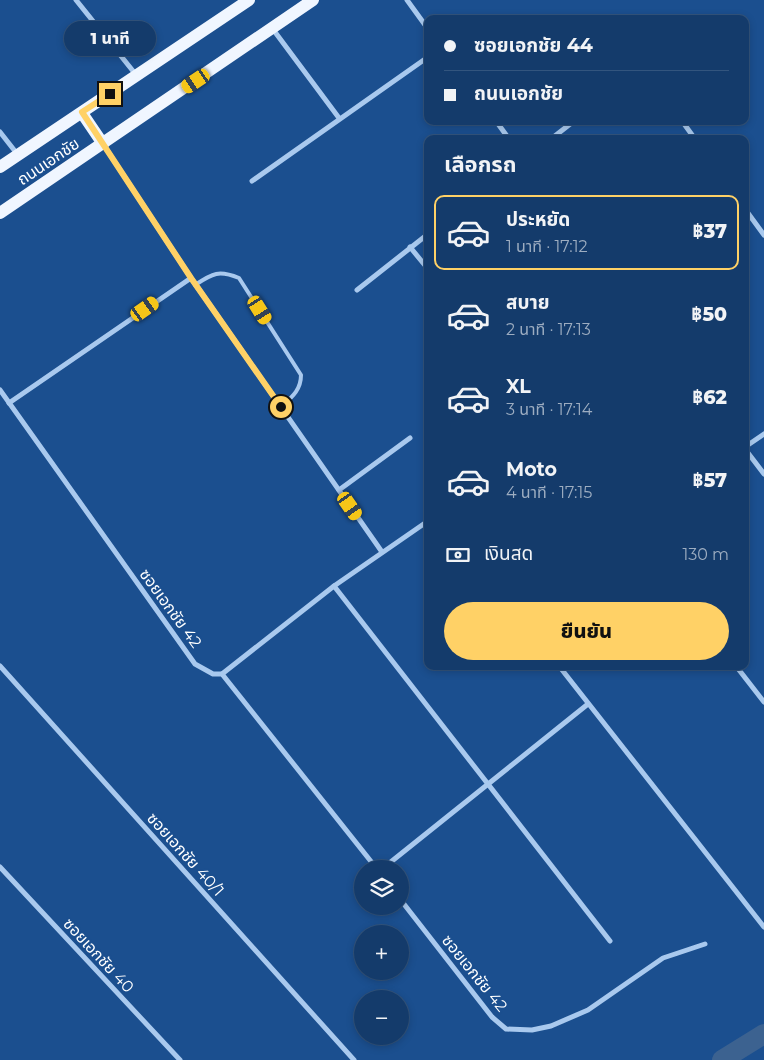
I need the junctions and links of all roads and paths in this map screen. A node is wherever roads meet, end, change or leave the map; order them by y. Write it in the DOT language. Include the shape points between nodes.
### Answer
graph roads {
  1 [pos="76,0"];
  2 [pos="249,0"];
  3 [pos="313,0"];
  4 [pos="406,0"];
  5 [pos="424,24"];
  6 [pos="272,28"];
  7 [pos="424,60"];
  8 [pos="137,76"];
  9 [pos="82,112"];
  10 [pos="339,118"];
  11 [pos="569,125"];
  12 [pos="0,132"];
  13 [pos="556,135"];
  14 [pos="103,144"];
  15 [pos="18,154"];
  16 [pos="0,167"];
  17 [pos="252,181"];
  18 [pos="0,214"];
  19 [pos="749,214"];
  20 [pos="764,235"];
  21 [pos="424,237"];
  22 [pos="410,247"];
  23 [pos="424,264"];
  24 [pos="191,278"];
  25 [pos="195,285"];
  26 [pos="356,290"];
  27 [pos="0,390"];
  28 [pos="9,403"];
  29 [pos="281,407"];
  30 [pos="764,434"];
  31 [pos="410,438"];
  32 [pos="749,445"];
  33 [pos="749,453"];
  34 [pos="764,474"];
  35 [pos="339,490"];
  36 [pos="424,524"];
  37 [pos="382,552"];
  38 [pos="334,586"];
  39 [pos="0,666"];
  40 [pos="562,670"];
  41 [pos="739,670"];
  42 [pos="222,674"];
  43 [pos="764,702"];
  44 [pos="588,704"];
  45 [pos="488,783"];
  46 [pos="370,860"];
  47 [pos="393,860"];
  48 [pos="0,867"];
  49 [pos="409,911"];
  50 [pos="764,927"];
  51 [pos="610,941"];
  52 [pos="705,944"];
  53 [pos="180,1060"];
  54 [pos="354,1060"];
  1 -- 8 [label="street"];
  2 -- 8 [label="main road, ถนนเอกชัย"];
  3 -- 6 [label="main road, ถนนเอกชัย"];
  4 -- 5 [label="street"];
  6 -- 10 [label="street"];
  6 -- 14 [label="main road, ถนนเอกชัย"];
  7 -- 10 [label="street"];
  8 -- 9 [label="main road, ถนนเอกชัย"];
  9 -- 14 [label="main road"];
  9 -- 15 [label="main road, ถนนเอกชัย"];
  10 -- 17 [label="street"];
  11 -- 13 [label="street"];
  12 -- 15 [label="street"];
  14 -- 18 [label="main road, ถนนเอกชัย"];
  14 -- 24 [label="street"];
  15 -- 16 [label="main road, ถนนเอกชัย"];
  19 -- 20 [label="street"];
  21 -- 22 [label="street"];
  22 -- 23 [label="street"];
  22 -- 26 [label="street"];
  24 -- 25 [label="street"];
  24 -- 28 [label="street"];
  25 -- 29 [label="street"];
  25 -- 29 [label="lane" via="212,273 239,278 301,375 296,394"];
  27 -- 28 [label="street, ซอยเอกชัย 42"];
  28 -- 42 [label="street, ซอยเอกชัย 42" via="195,664 213,674"];
  29 -- 35 [label="street"];
  30 -- 32 [label="street"];
  31 -- 35 [label="street"];
  33 -- 34 [label="street"];
  35 -- 37 [label="street"];
  36 -- 37 [label="street"];
  37 -- 38 [label="street"];
  38 -- 42 [label="street"];
  38 -- 45 [label="street"];
  39 -- 54 [label="street, ซอยเอกชัย 40/1"];
  40 -- 44 [label="street"];
  41 -- 43 [label="street"];
  42 -- 46 [label="street"];
  44 -- 45 [label="street"];
  44 -- 50 [label="street"];
  45 -- 47 [label="street"];
  45 -- 51 [label="street"];
  48 -- 53 [label="street, ซอยเอกชัย 40"];
  49 -- 52 [label="street, ซอยเอกชัย 42" via="492,1017 506,1030 551,1026 588,1010 663,958"];
}
